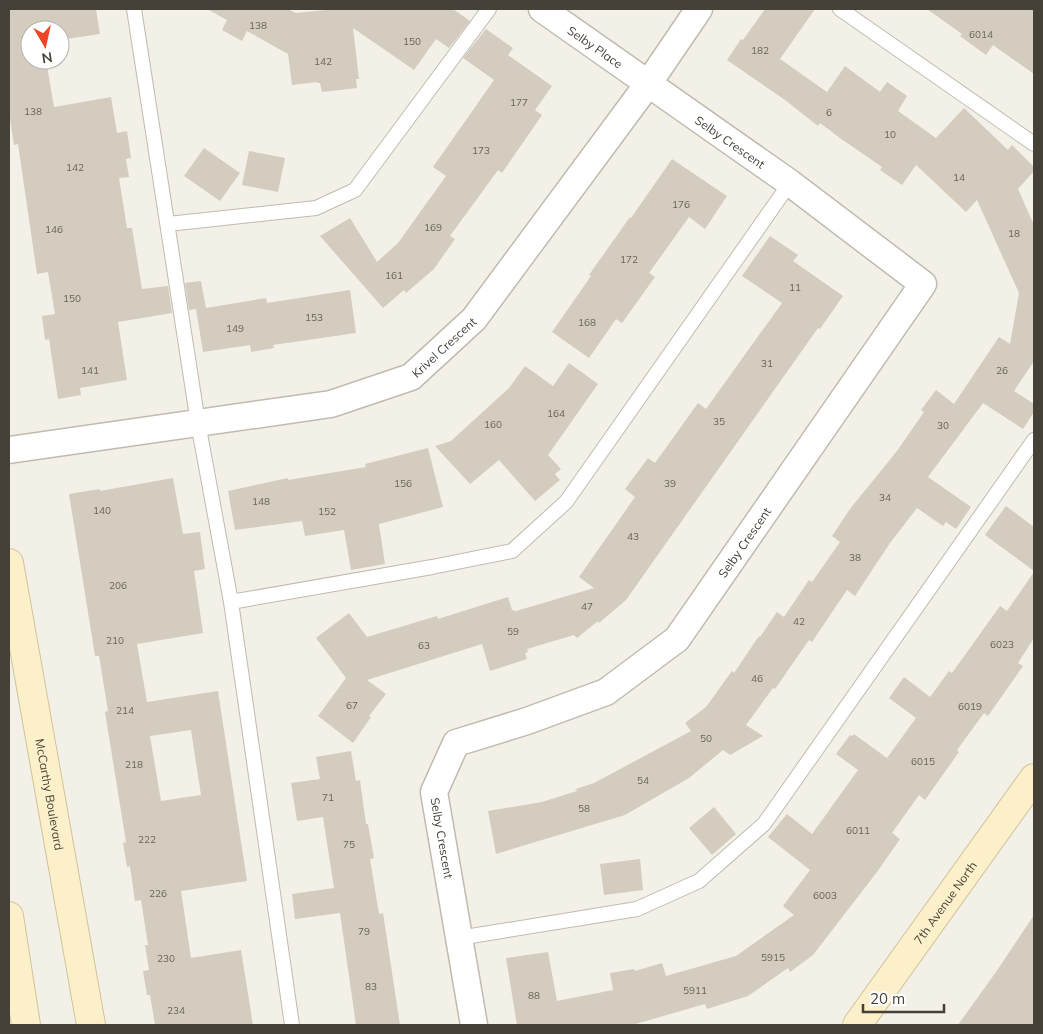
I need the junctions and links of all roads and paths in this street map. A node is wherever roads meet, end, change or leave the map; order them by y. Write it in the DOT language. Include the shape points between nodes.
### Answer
graph roads {
  1 [pos="134,9"];
  2 [pos="489,9"];
  3 [pos="542,9"];
  4 [pos="699,9"];
  5 [pos="840,9"];
  6 [pos="648,84"];
  7 [pos="1034,144"];
  8 [pos="790,183"];
  9 [pos="168,224"];
  10 [pos="198,423"];
  11 [pos="1034,440"];
  12 [pos="9,450"];
  13 [pos="9,563"];
  14 [pos="232,602"];
  15 [pos="1034,778"];
  16 [pos="9,916"];
  17 [pos="459,938"];
  18 [pos="26,1025"];
  19 [pos="92,1025"];
  20 [pos="292,1025"];
  21 [pos="474,1025"];
  22 [pos="856,1025"];
  1 -- 9 [label="lane"];
  2 -- 9 [label="lane" via="355,190 316,208"];
  3 -- 6 [label="street, Selby Place"];
  4 -- 6 [label="street, Krivel Crescent"];
  5 -- 7 [label="lane"];
  6 -- 8 [label="street, Selby Crescent"];
  6 -- 10 [label="street, Krivel Crescent" via="474,319 411,377 330,404"];
  8 -- 14 [label="lane" via="566,502 512,551"];
  8 -- 17 [label="street, Selby Crescent" via="924,284 677,639 606,692 456,743 434,792"];
  9 -- 10 [label="lane"];
  10 -- 12 [label="street, Krivel Crescent"];
  10 -- 14 [label="lane"];
  11 -- 17 [label="lane" via="764,824 699,880 637,909"];
  13 -- 19 [label="main road, McCarthy Boulevard"];
  14 -- 20 [label="lane"];
  15 -- 22 [label="main road, 7th Avenue North"];
  16 -- 18 [label="main road"];
  17 -- 21 [label="street, Selby Crescent"];
}
